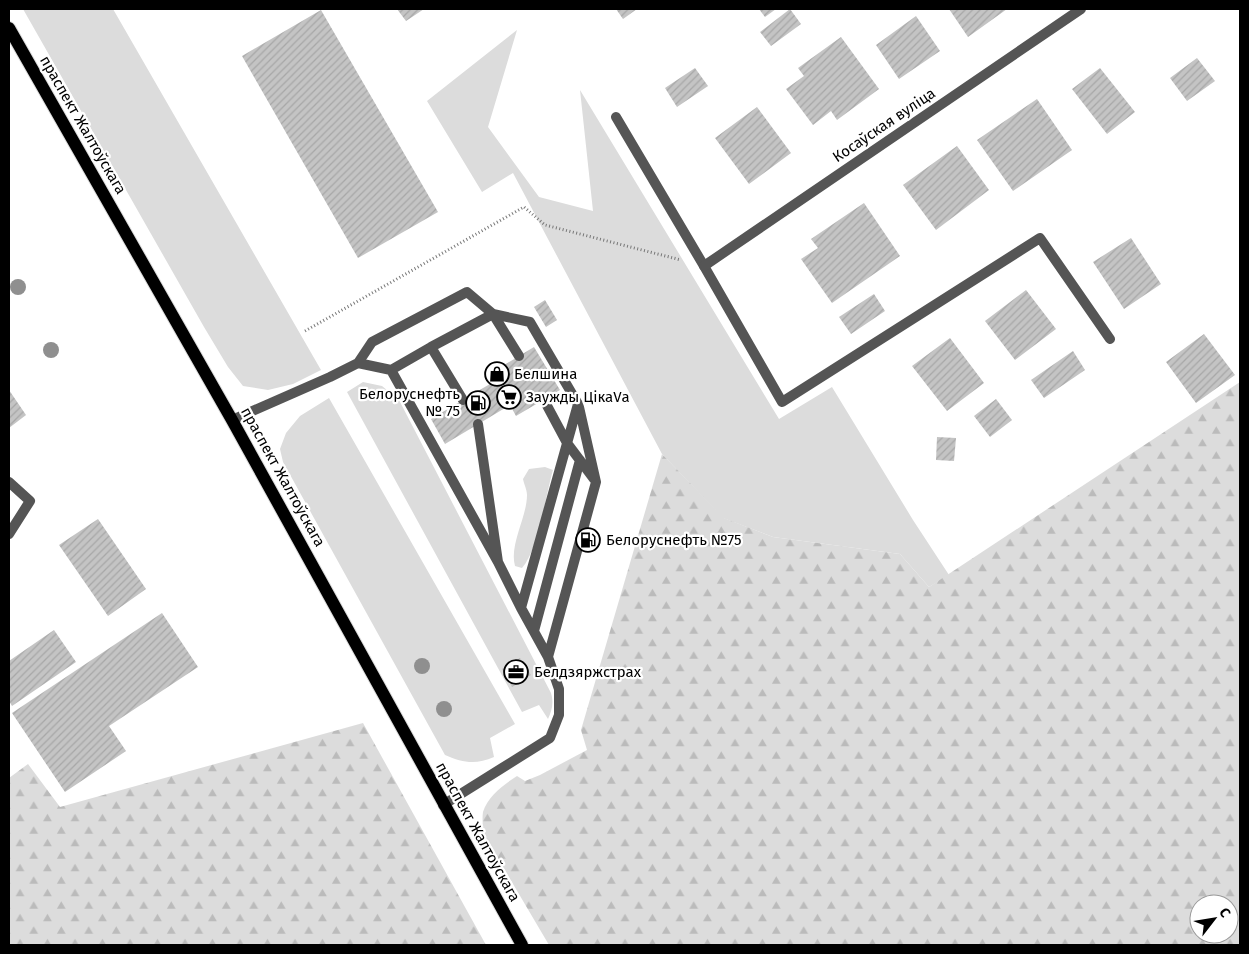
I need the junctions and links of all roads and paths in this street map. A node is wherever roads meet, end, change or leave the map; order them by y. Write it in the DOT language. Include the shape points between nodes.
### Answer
graph roads {
  1 [pos="1082,9"];
  2 [pos="9,28"];
  3 [pos="616,117"];
  4 [pos="704,266"];
  5 [pos="493,314"];
  6 [pos="305,331"];
  7 [pos="1110,338"];
  8 [pos="431,347"];
  9 [pos="519,356"];
  10 [pos="358,363"];
  11 [pos="391,370"];
  12 [pos="463,400"];
  13 [pos="544,400"];
  14 [pos="578,404"];
  15 [pos="232,420"];
  16 [pos="478,424"];
  17 [pos="567,443"];
  18 [pos="580,460"];
  19 [pos="9,482"];
  20 [pos="596,482"];
  21 [pos="9,534"];
  22 [pos="498,562"];
  23 [pos="521,608"];
  24 [pos="534,631"];
  25 [pos="548,657"];
  26 [pos="444,805"];
  27 [pos="522,945"];
  1 -- 4 [label="street, Косаўская вуліца"];
  2 -- 15 [label="main road, праспект Жалтоўскага"];
  3 -- 4 [label="street"];
  4 -- 6 [label="path" via="545,225 524,207"];
  4 -- 7 [label="street" via="782,402 1040,238"];
  5 -- 8 [label="street"];
  5 -- 9 [label="street"];
  5 -- 10 [label="street" via="467,292 372,342"];
  5 -- 14 [label="street" via="530,322"];
  8 -- 11 [label="street"];
  8 -- 12 [label="street"];
  10 -- 11 [label="street"];
  10 -- 15 [label="street"];
  11 -- 22 [label="street"];
  13 -- 17 [label="street"];
  14 -- 17 [label="street"];
  14 -- 20 [label="street"];
  15 -- 26 [label="main road, праспект Жалтоўскага"];
  16 -- 22 [label="street"];
  17 -- 18 [label="street"];
  17 -- 23 [label="street"];
  18 -- 20 [label="street"];
  18 -- 24 [label="street"];
  19 -- 21 [label="street" via="30,501"];
  20 -- 25 [label="street"];
  22 -- 23 [label="street"];
  23 -- 24 [label="street"];
  24 -- 25 [label="street"];
  25 -- 26 [label="street" via="559,689 559,715 550,738"];
  26 -- 27 [label="main road, праспект Жалтоўскага"];
}
